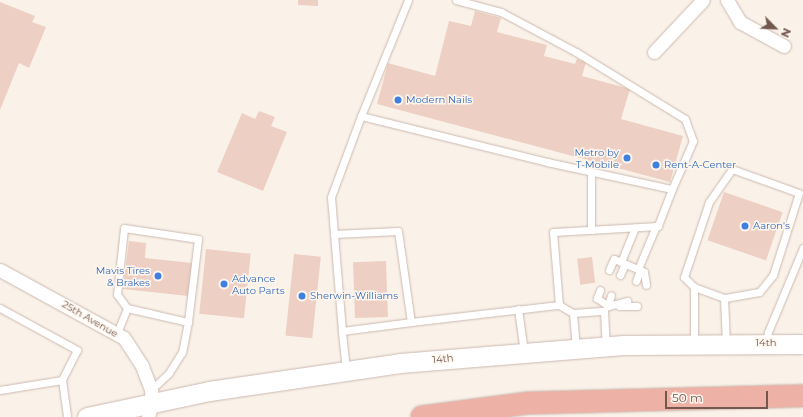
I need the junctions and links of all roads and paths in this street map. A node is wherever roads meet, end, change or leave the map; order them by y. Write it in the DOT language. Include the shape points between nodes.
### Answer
graph roads {
  1 [pos="408,0"];
  2 [pos="456,0"];
  3 [pos="703,0"];
  4 [pos="727,0"];
  5 [pos="784,46"];
  6 [pos="654,52"];
  7 [pos="361,116"];
  8 [pos="591,172"];
  9 [pos="672,189"];
  10 [pos="656,226"];
  11 [pos="635,228"];
  12 [pos="591,230"];
  13 [pos="334,234"];
  14 [pos="803,248"];
  15 [pos="803,257"];
  16 [pos="623,263"];
  17 [pos="0,270"];
  18 [pos="609,270"];
  19 [pos="639,270"];
  20 [pos="620,275"];
  21 [pos="636,281"];
  22 [pos="789,281"];
  23 [pos="646,285"];
  24 [pos="694,287"];
  25 [pos="600,290"];
  26 [pos="611,295"];
  27 [pos="724,298"];
  28 [pos="627,301"];
  29 [pos="558,305"];
  30 [pos="637,306"];
  31 [pos="0,308"];
  32 [pos="127,308"];
  33 [pos="606,308"];
  34 [pos="518,309"];
  35 [pos="573,313"];
  36 [pos="188,322"];
  37 [pos="411,322"];
  38 [pos="342,331"];
  39 [pos="117,334"];
  40 [pos="766,343"];
  41 [pos="694,344"];
  42 [pos="726,344"];
  43 [pos="803,344"];
  44 [pos="606,346"];
  45 [pos="576,348"];
  46 [pos="524,352"];
  47 [pos="346,370"];
  48 [pos="62,380"];
  49 [pos="0,390"];
  50 [pos="803,396"];
  51 [pos="150,403"];
  52 [pos="67,417"];
  53 [pos="87,417"];
  54 [pos="422,417"];
  1 -- 7 [label="lane"];
  2 -- 9 [label="lane" via="501,12 576,52 685,119 693,141"];
  3 -- 6 [label="street"];
  4 -- 5 [label="street" via="740,22"];
  7 -- 8 [label="lane"];
  7 -- 13 [label="lane" via="330,197"];
  8 -- 9 [label="lane"];
  8 -- 12 [label="lane"];
  9 -- 10 [label="lane"];
  10 -- 11 [label="lane"];
  10 -- 19 [label="lane"];
  11 -- 12 [label="lane"];
  11 -- 16 [label="lane"];
  12 -- 29 [label="lane" via="553,232"];
  13 -- 37 [label="lane" via="398,231"];
  13 -- 38 [label="lane"];
  14 -- 22 [label="lane"];
  15 -- 22 [label="lane" via="795,275"];
  16 -- 18 [label="lane" via="614,259"];
  16 -- 19 [label="lane"];
  16 -- 20 [label="lane"];
  17 -- 39 [label="street, 25th Avenue"];
  19 -- 21 [label="lane"];
  19 -- 23 [label="lane" via="644,272"];
  22 -- 40 [label="lane"];
  24 -- 27 [label="lane"];
  24 -- 27 [label="lane" via="684,277 709,202 732,169 799,193 773,275 760,292"];
  24 -- 41 [label="lane"];
  25 -- 33 [label="lane" via="596,298"];
  26 -- 33 [label="lane"];
  27 -- 42 [label="lane"];
  28 -- 33 [label="lane"];
  29 -- 34 [label="lane"];
  29 -- 35 [label="lane"];
  30 -- 33 [label="lane"];
  31 -- 48 [label="lane" via="77,350"];
  32 -- 36 [label="lane"];
  32 -- 36 [label="lane" via="117,294 124,228 198,239"];
  32 -- 39 [label="lane"];
  33 -- 35 [label="lane"];
  33 -- 44 [label="lane"];
  34 -- 37 [label="lane"];
  34 -- 46 [label="lane"];
  35 -- 45 [label="lane"];
  36 -- 51 [label="lane" via="182,352"];
  37 -- 38 [label="lane"];
  38 -- 47 [label="lane"];
  39 -- 51 [label="street, 25th Avenue" via="124,338 142,366"];
  40 -- 42 [label="street, 14th"];
  40 -- 43 [label="street, 14th"];
  41 -- 42 [label="street, 14th"];
  41 -- 44 [label="street, 14th"];
  44 -- 45 [label="street, 14th"];
  45 -- 46 [label="street, 14th"];
  46 -- 47 [label="street, 14th"];
  47 -- 51 [label="street, 14th" via="209,391"];
  48 -- 49 [label="lane"];
  48 -- 52 [label="lane"];
  50 -- 54 [label="highway" via="529,403"];
  51 -- 53 [label="street, 14th"];
}
